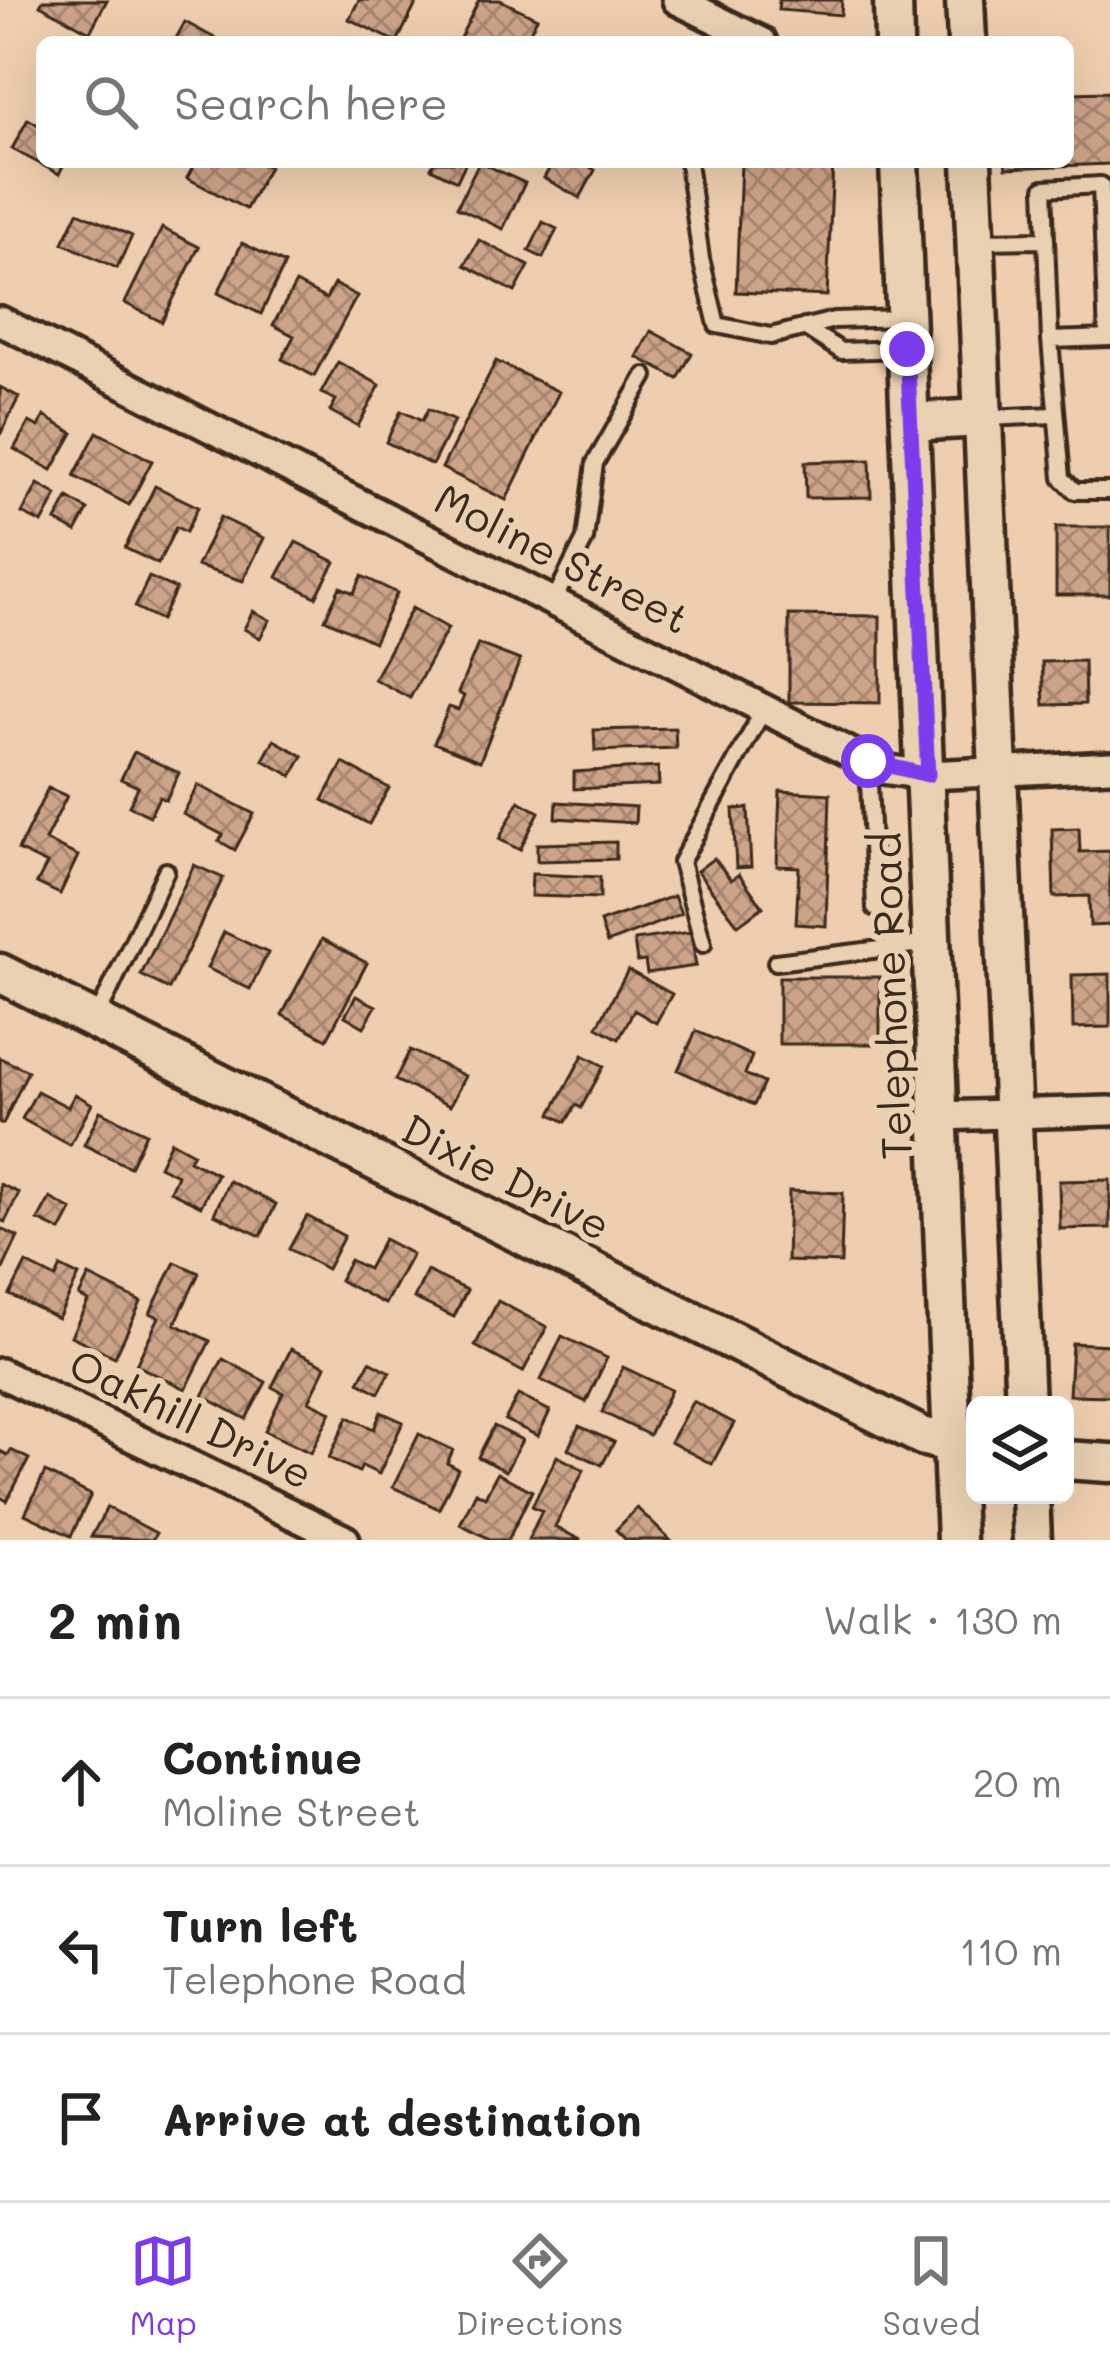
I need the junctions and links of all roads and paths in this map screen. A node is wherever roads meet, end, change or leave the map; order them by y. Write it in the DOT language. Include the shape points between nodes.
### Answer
graph roads {
  1 [pos="677,0"];
  2 [pos="893,0"];
  3 [pos="965,0"];
  4 [pos="739,36"];
  5 [pos="894,36"];
  6 [pos="967,36"];
  7 [pos="689,168"];
  8 [pos="899,168"];
  9 [pos="972,168"];
  10 [pos="1051,233"];
  11 [pos="975,241"];
  12 [pos="1048,299"];
  13 [pos="1066,300"];
  14 [pos="0,321"];
  15 [pos="804,327"];
  16 [pos="906,333"];
  17 [pos="1108,338"];
  18 [pos="1050,340"];
  19 [pos="645,376"];
  20 [pos="1054,415"];
  21 [pos="982,418"];
  22 [pos="910,422"];
  23 [pos="1110,491"];
  24 [pos="553,602"];
  25 [pos="764,709"];
  26 [pos="868,761"];
  27 [pos="1110,766"];
  28 [pos="1000,770"];
  29 [pos="928,775"];
  30 [pos="166,871"];
  31 [pos="875,908"];
  32 [pos="934,942"];
  33 [pos="703,944"];
  34 [pos="776,962"];
  35 [pos="0,973"];
  36 [pos="94,1021"];
  37 [pos="1110,1111"];
  38 [pos="1015,1112"];
  39 [pos="939,1116"];
  40 [pos="0,1373"];
  41 [pos="1025,1396"];
  42 [pos="965,1449"];
  43 [pos="1074,1460"];
  44 [pos="1110,1462"];
  45 [pos="1030,1504"];
  46 [pos="345,1540"];
  47 [pos="956,1540"];
  48 [pos="1032,1540"];
  1 -- 4 [label="street"];
  2 -- 5 [label="main road"];
  3 -- 6 [label="main road"];
  7 -- 15 [label="lane" via="717,326 771,336"];
  8 -- 16 [label="main road, Telephone Road"];
  9 -- 11 [label="main road"];
  10 -- 11 [label="lane"];
  10 -- 12 [label="lane"];
  10 -- 17 [label="lane" via="1044,188 1101,185"];
  11 -- 21 [label="main road"];
  12 -- 13 [label="lane"];
  12 -- 18 [label="lane"];
  14 -- 24 [label="street, Moline Street"];
  15 -- 16 [label="lane" via="834,320"];
  15 -- 16 [label="lane" via="841,350"];
  16 -- 22 [label="main road, Telephone Road"];
  17 -- 18 [label="lane"];
  18 -- 20 [label="lane"];
  19 -- 24 [label="lane" via="595,464 585,539"];
  20 -- 21 [label="lane"];
  20 -- 23 [label="lane" via="1062,478 1075,490"];
  21 -- 22 [label="main road"];
  21 -- 28 [label="main road"];
  22 -- 29 [label="main road, Telephone Road"];
  24 -- 25 [label="street, Moline Street"];
  25 -- 26 [label="street, Moline Street"];
  25 -- 33 [label="lane" via="681,862"];
  26 -- 29 [label="street, Moline Street"];
  26 -- 31 [label="lane"];
  27 -- 28 [label="street, Moline Street"];
  28 -- 29 [label="street, Moline Street"];
  28 -- 38 [label="main road"];
  29 -- 32 [label="main road, Telephone Road"];
  30 -- 36 [label="lane"];
  32 -- 34 [label="lane"];
  32 -- 39 [label="main road, Telephone Road"];
  35 -- 36 [label="main road, Dixie Drive"];
  36 -- 42 [label="main road, Dixie Drive" via="922,1436"];
  37 -- 38 [label="street"];
  38 -- 39 [label="street"];
  38 -- 41 [label="main road"];
  39 -- 42 [label="main road, Telephone Road"];
  40 -- 46 [label="street, Oakhill Drive"];
  42 -- 47 [label="main road, Telephone Road"];
  43 -- 44 [label="main road"];
  45 -- 48 [label="main road"];
}
